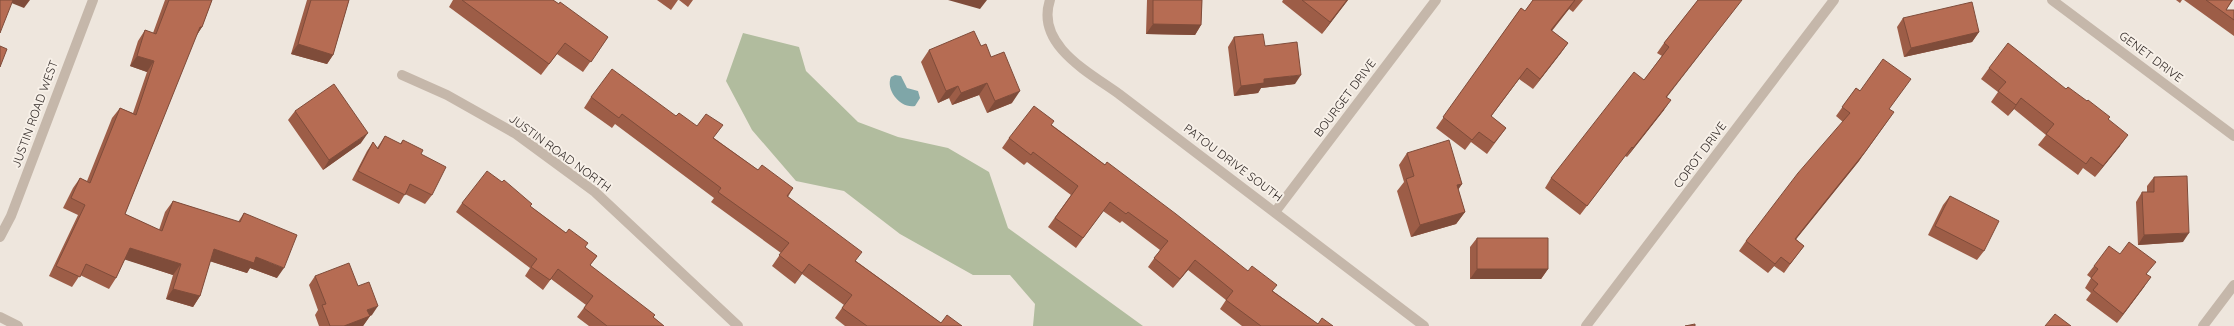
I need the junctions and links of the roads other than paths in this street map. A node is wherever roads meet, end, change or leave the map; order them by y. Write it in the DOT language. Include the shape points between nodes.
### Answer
graph roads {
  1 [pos="93,0"];
  2 [pos="1436,0"];
  3 [pos="1834,0"];
  4 [pos="2052,0"];
  5 [pos="1049,4"];
  6 [pos="402,75"];
  7 [pos="2234,136"];
  8 [pos="1275,212"];
  9 [pos="0,237"];
  10 [pos="2234,285"];
  11 [pos="0,317"];
  12 [pos="18,326"];
  13 [pos="738,326"];
  14 [pos="1424,326"];
  15 [pos="1586,326"];
  16 [pos="2203,326"];
  1 -- 9 [label="street, JUSTIN ROAD WEST" via="11,216"];
  2 -- 8 [label="street, BOURGET DRIVE"];
  3 -- 15 [label="street, COROT DRIVE"];
  4 -- 7 [label="street, GENET DRIVE"];
  5 -- 8 [label="street, PATOU DRIVE SOUTH" via="1049,23 1055,41 1069,58"];
  6 -- 13 [label="street, JUSTIN ROAD NORTH" via="447,95 516,134 595,192"];
  8 -- 14 [label="street, PATOU DRIVE SOUTH"];
  10 -- 16 [label="street"];
  11 -- 12 [label="street"];
}
